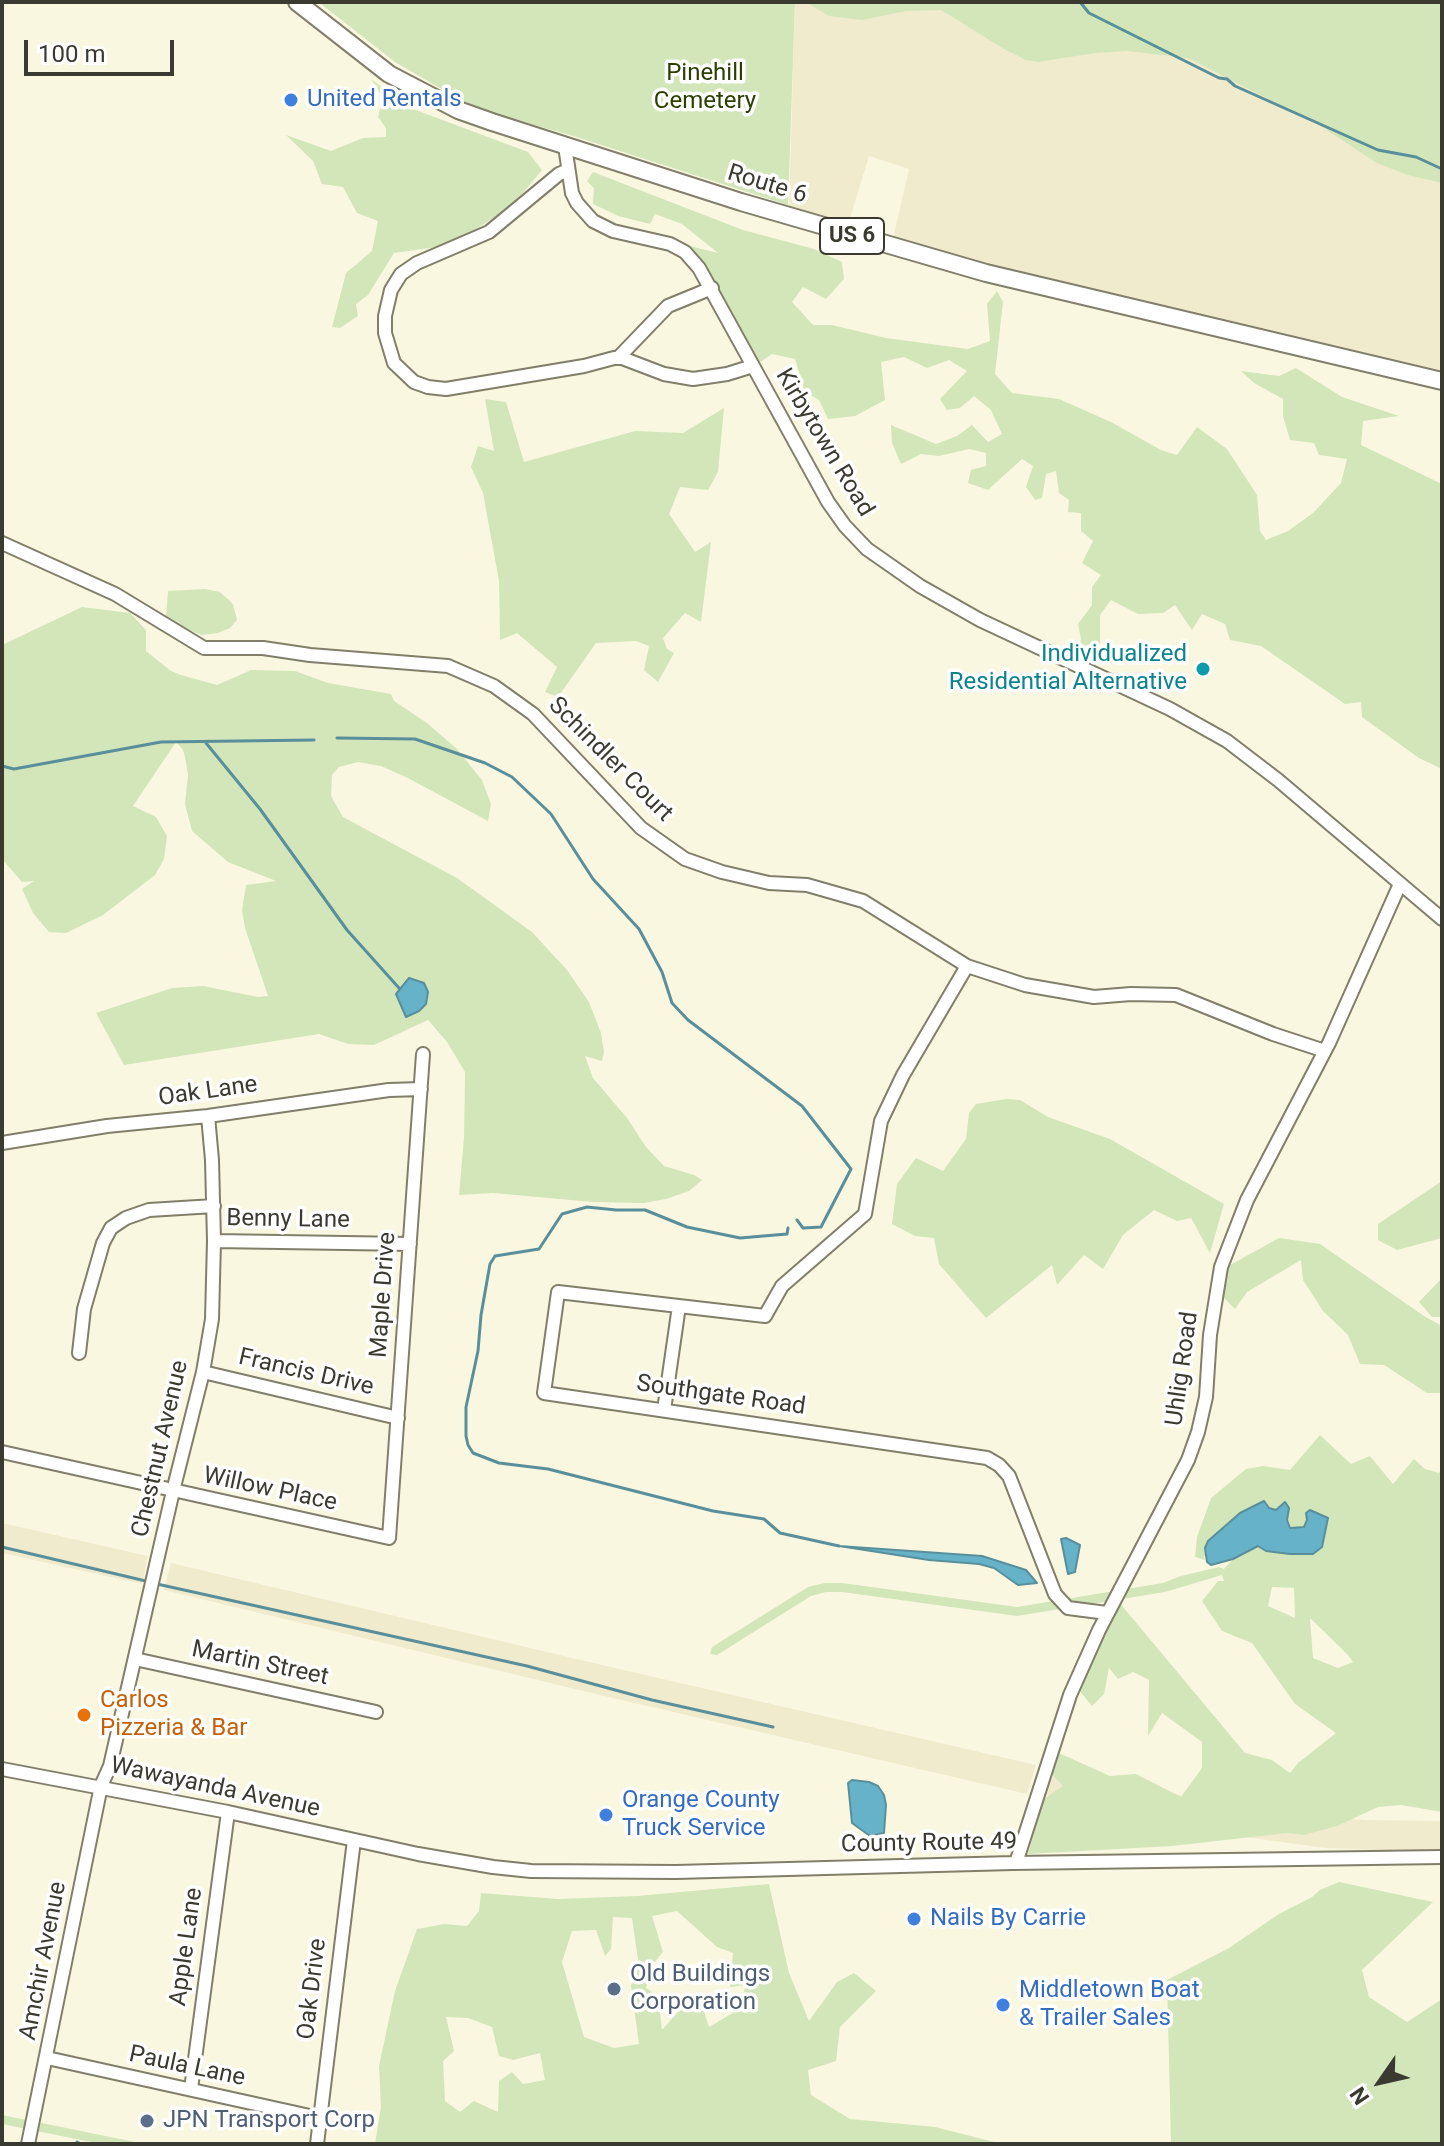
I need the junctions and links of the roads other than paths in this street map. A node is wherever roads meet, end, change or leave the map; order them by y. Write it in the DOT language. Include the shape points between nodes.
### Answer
graph roads {
  1 [pos="297,2"];
  2 [pos="565,146"];
  3 [pos="568,170"];
  4 [pos="712,288"];
  5 [pos="618,358"];
  6 [pos="753,366"];
  7 [pos="1442,381"];
  8 [pos="2,543"];
  9 [pos="1400,884"];
  10 [pos="1442,919"];
  11 [pos="967,966"];
  12 [pos="1325,1051"];
  13 [pos="423,1054"];
  14 [pos="421,1089"];
  15 [pos="208,1116"];
  16 [pos="2,1143"];
  17 [pos="214,1206"];
  18 [pos="214,1241"];
  19 [pos="410,1244"];
  20 [pos="679,1306"];
  21 [pos="79,1353"];
  22 [pos="203,1372"];
  23 [pos="664,1410"];
  24 [pos="398,1418"];
  25 [pos="2,1452"];
  26 [pos="173,1491"];
  27 [pos="389,1538"];
  28 [pos="1107,1613"];
  29 [pos="135,1659"];
  30 [pos="376,1712"];
  31 [pos="2,1769"];
  32 [pos="101,1786"];
  33 [pos="228,1812"];
  34 [pos="354,1840"];
  35 [pos="418,1854"];
  36 [pos="1442,1857"];
  37 [pos="1016,1863"];
  38 [pos="47,2058"];
  39 [pos="191,2089"];
  40 [pos="319,2118"];
  41 [pos="28,2144"];
  42 [pos="317,2144"];
  1 -- 2 [label="main road, Route 6 / US 6" via="369,59 426,95"];
  2 -- 3 [label="street, Kirbytown Road"];
  2 -- 7 [label="main road, Route 6 / US 6" via="958,266"];
  3 -- 4 [label="street, Kirbytown Road" via="577,203 593,221 680,249"];
  3 -- 5 [label="street" via="489,232 401,274 385,316 388,350 406,376 436,389"];
  4 -- 5 [label="street" via="668,306"];
  4 -- 6 [label="street, Kirbytown Road"];
  5 -- 6 [label="street" via="693,379"];
  6 -- 9 [label="street, Kirbytown Road" via="828,502 867,549 980,620 1227,741"];
  8 -- 11 [label="street, Schindler Court" via="115,594 204,648 263,648 448,666 494,686 567,746 641,828 685,859 722,872 807,885 863,901"];
  9 -- 10 [label="street, Kirbytown Road"];
  9 -- 12 [label="street, Uhlig Road"];
  11 -- 12 [label="street, Schindler Court" via="1060,993 1176,995"];
  11 -- 20 [label="street, Southgate Road" via="881,1121 865,1214 782,1286 765,1316"];
  12 -- 28 [label="street, Uhlig Road" via="1227,1249 1213,1315 1206,1397 1188,1460"];
  13 -- 14 [label="street, Maple Drive"];
  14 -- 15 [label="street, Oak Lane"];
  14 -- 19 [label="street, Maple Drive"];
  15 -- 16 [label="street, Oak Lane"];
  15 -- 17 [label="street, Chestnut Avenue"];
  17 -- 18 [label="street, Chestnut Avenue"];
  17 -- 21 [label="street" via="149,1210 111,1228 84,1309"];
  18 -- 19 [label="street, Benny Lane"];
  18 -- 22 [label="street, Chestnut Avenue" via="212,1319"];
  19 -- 24 [label="street, Maple Drive"];
  20 -- 23 [label="street"];
  20 -- 23 [label="street, Southgate Road" via="558,1292 544,1393"];
  22 -- 24 [label="street, Francis Drive"];
  22 -- 26 [label="street, Chestnut Avenue"];
  23 -- 28 [label="street, Southgate Road" via="987,1458 1009,1476 1055,1594 1068,1608"];
  24 -- 27 [label="street, Maple Drive"];
  25 -- 26 [label="street, Willow Place"];
  26 -- 27 [label="street, Willow Place"];
  26 -- 29 [label="street, Chestnut Avenue"];
  28 -- 37 [label="street, Uhlig Road" via="1070,1695"];
  29 -- 30 [label="street, Martin Street"];
  29 -- 32 [label="street, Chestnut Avenue"];
  31 -- 32 [label="street, Wawayanda Avenue"];
  32 -- 33 [label="street, Wawayanda Avenue"];
  32 -- 38 [label="street, Amchir Avenue"];
  33 -- 34 [label="street, Wawayanda Avenue"];
  33 -- 39 [label="street, Apple Lane"];
  34 -- 35 [label="street, Wawayanda Avenue"];
  34 -- 40 [label="street, Oak Drive"];
  35 -- 37 [label="street, County Route 49" via="576,1873"];
  36 -- 37 [label="street, County Route 49"];
  38 -- 39 [label="street, Paula Lane"];
  38 -- 41 [label="street, Amchir Avenue"];
  39 -- 40 [label="street, Paula Lane"];
  40 -- 42 [label="street, Oak Drive"];
}
